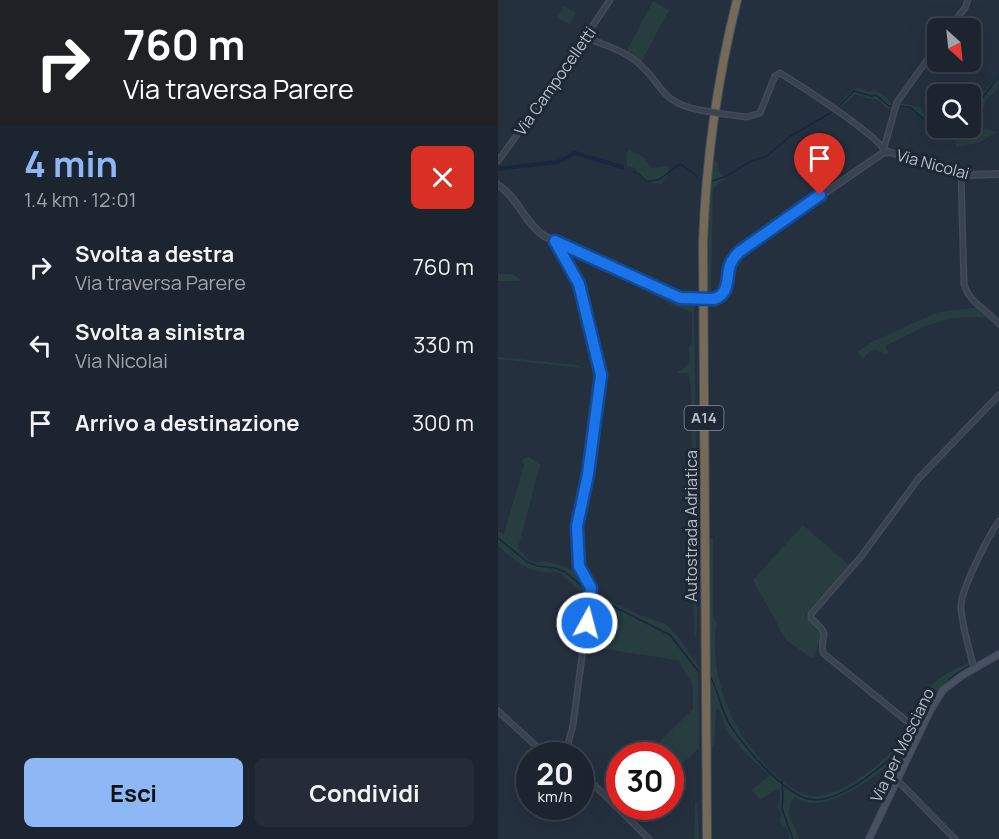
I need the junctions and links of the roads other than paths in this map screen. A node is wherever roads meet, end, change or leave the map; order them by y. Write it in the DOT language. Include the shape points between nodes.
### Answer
graph roads {
  1 [pos="610,0"];
  2 [pos="732,0"];
  3 [pos="737,0"];
  4 [pos="968,0"];
  5 [pos="957,18"];
  6 [pos="585,38"];
  7 [pos="927,60"];
  8 [pos="885,150"];
  9 [pos="498,161"];
  10 [pos="961,172"];
  11 [pos="999,174"];
  12 [pos="498,185"];
  13 [pos="555,241"];
  14 [pos="999,324"];
  15 [pos="999,395"];
  16 [pos="999,521"];
  17 [pos="999,654"];
  18 [pos="974,668"];
  19 [pos="498,711"];
  20 [pos="920,732"];
  21 [pos="532,742"];
  22 [pos="569,742"];
  23 [pos="898,781"];
  24 [pos="594,785"];
  25 [pos="649,839"];
  26 [pos="702,839"];
  27 [pos="707,839"];
  28 [pos="869,839"];
  29 [pos="955,839"];
  1 -- 6 [label="street, Via Campocelletti"];
  2 -- 26 [label="highway, Autostrada Adriatica / A14" via="707,126 698,234"];
  3 -- 27 [label="highway, Autostrada Adriatica / A14" via="712,125 704,221"];
  4 -- 5 [label="street"];
  6 -- 8 [label="street, bridge" via="632,58 665,96 700,110 747,117 760,113 775,76 780,73 865,131"];
  6 -- 9 [label="street, Via Campocelletti"];
  7 -- 8 [label="street, Via Nicolai" via="897,102"];
  8 -- 10 [label="street, Via Nicolai"];
  8 -- 13 [label="street, Via Nicolai, bridge" via="739,252 730,264 725,291 719,298 687,300 674,296"];
  10 -- 11 [label="street, Via Nicolai" via="976,176"];
  10 -- 14 [label="street" via="964,284 967,295"];
  12 -- 13 [label="street" via="534,228"];
  13 -- 22 [label="street" via="579,284 601,375 577,526 579,566 591,588"];
  15 -- 20 [label="street" via="918,478 860,558 811,614 825,631 823,653"];
  16 -- 18 [label="street" via="961,600"];
  17 -- 18 [label="main road, Via per Mosciano"];
  18 -- 20 [label="main road, Via per Mosciano" via="943,690"];
  19 -- 21 [label="street"];
  20 -- 23 [label="main road, Via per Mosciano"];
  23 -- 28 [label="main road, Via per Mosciano"];
  23 -- 29 [label="street"];
  24 -- 25 [label="street"];
}
